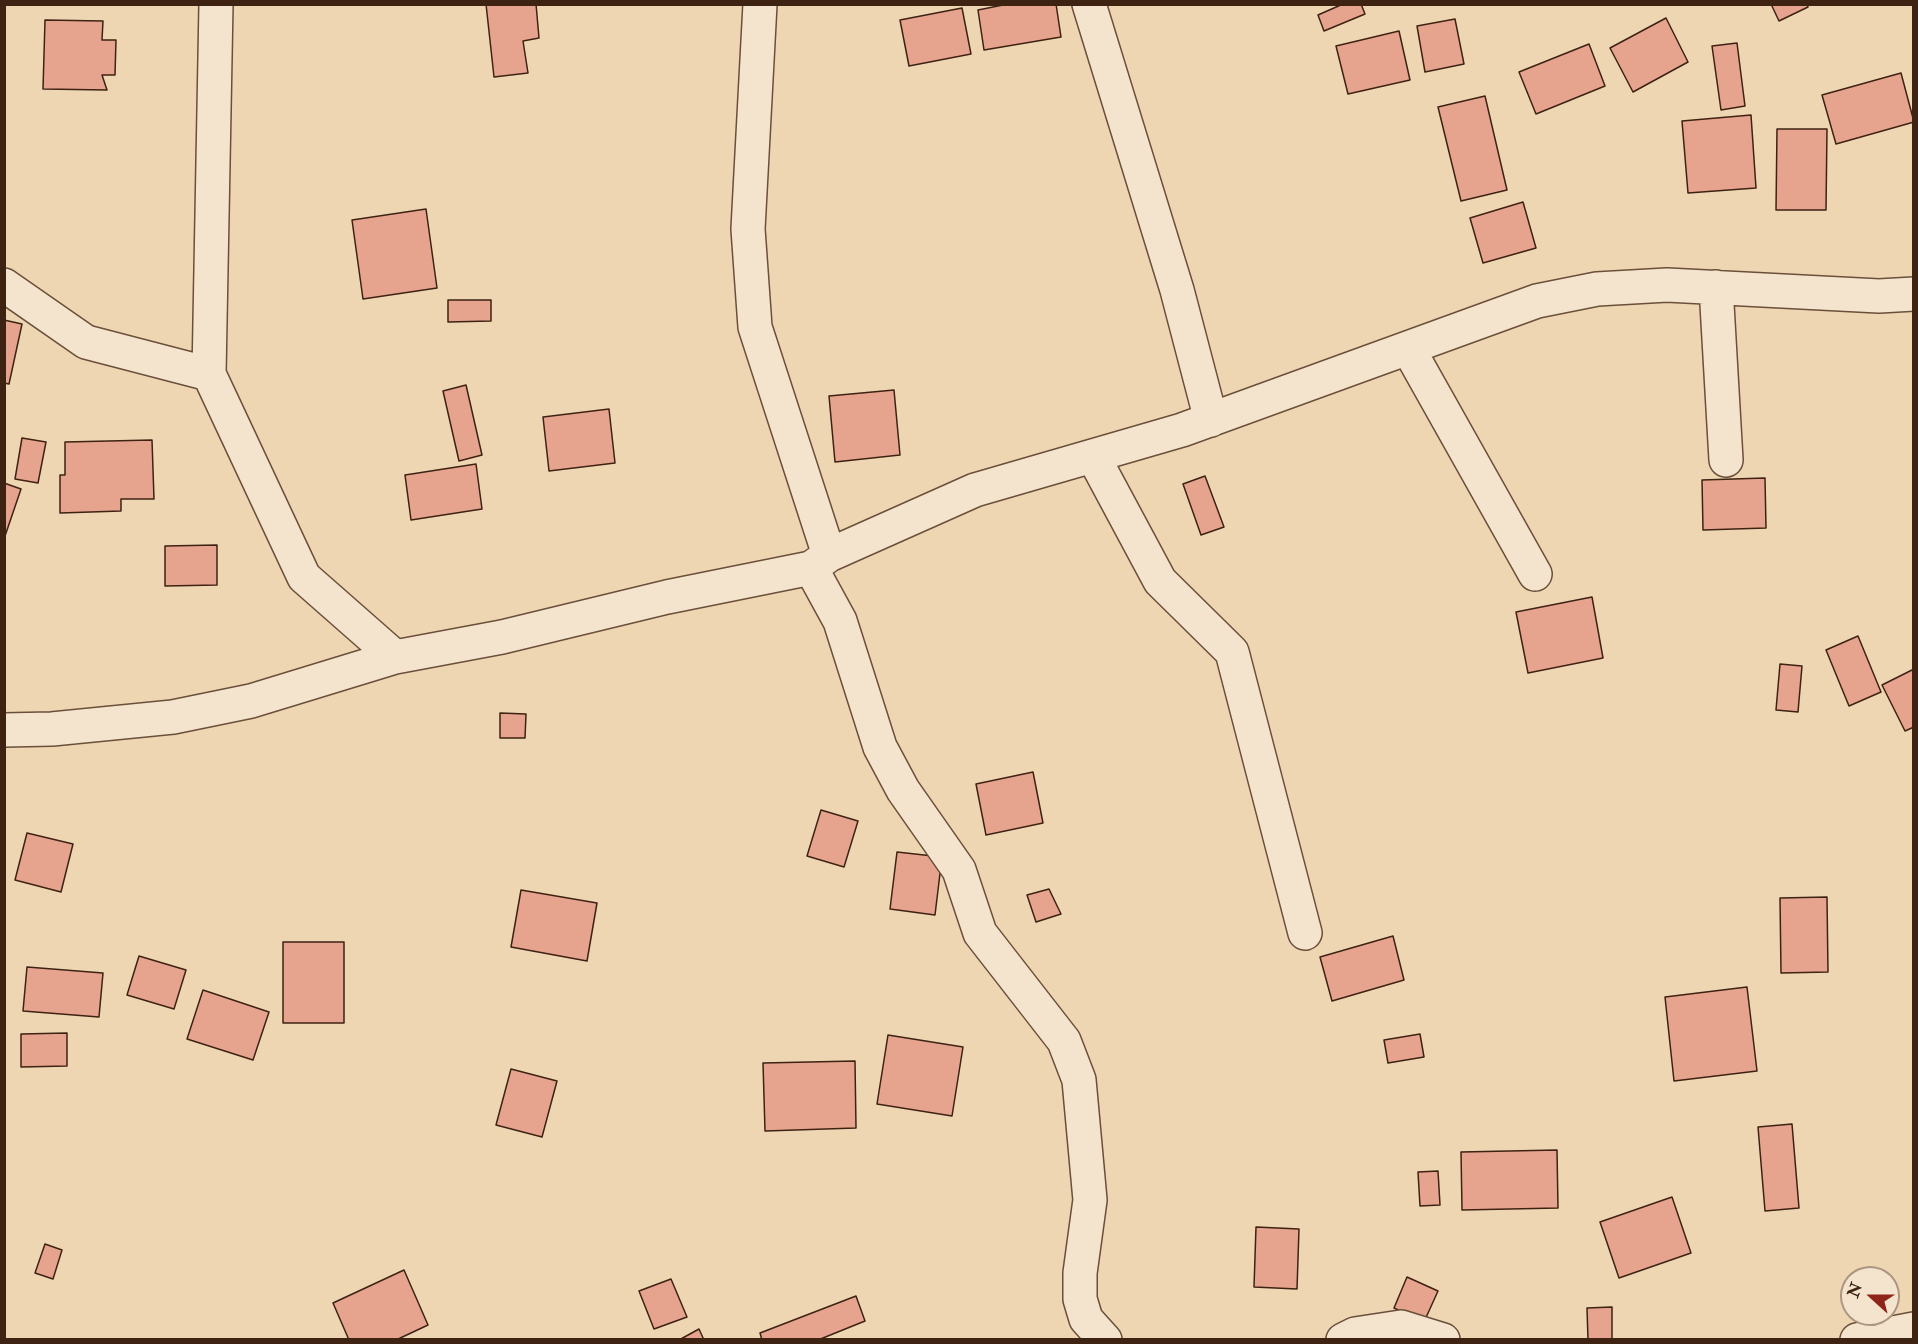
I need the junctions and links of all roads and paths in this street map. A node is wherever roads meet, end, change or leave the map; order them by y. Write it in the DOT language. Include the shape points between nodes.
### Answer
graph roads {
  1 [pos="216,4"];
  2 [pos="760,4"];
  3 [pos="1089,4"];
  4 [pos="4,285"];
  5 [pos="1716,288"];
  6 [pos="1914,294"];
  7 [pos="1408,348"];
  8 [pos="209,374"];
  9 [pos="1210,420"];
  10 [pos="1093,456"];
  11 [pos="1726,460"];
  12 [pos="820,561"];
  13 [pos="1535,574"];
  14 [pos="395,657"];
  15 [pos="4,730"];
  16 [pos="1305,933"];
  17 [pos="1914,1329"];
  18 [pos="1105,1340"];
  19 [pos="1343,1340"];
  20 [pos="1443,1340"];
  21 [pos="1857,1340"];
  1 -- 8 [label="street"];
  2 -- 12 [label="street" via="748,229 755,327"];
  3 -- 9 [label="street" via="1177,290"];
  4 -- 8 [label="street" via="86,342"];
  5 -- 6 [label="street" via="1878,296"];
  5 -- 7 [label="street" via="1666,285 1597,289 1537,301"];
  5 -- 11 [label="street"];
  7 -- 9 [label="street"];
  7 -- 13 [label="street"];
  8 -- 14 [label="street" via="304,578"];
  9 -- 10 [label="street"];
  10 -- 12 [label="street" via="975,490"];
  10 -- 16 [label="street" via="1160,581 1232,652"];
  12 -- 14 [label="street" via="502,638"];
  12 -- 18 [label="street" via="880,747 903,790 959,870 980,933 1064,1041 1079,1080 1090,1200 1080,1299 1086,1319"];
  14 -- 15 [label="street" via="251,701 173,717"];
  17 -- 21 [label="street"];
  19 -- 20 [label="street" via="1355,1334 1401,1327"];
}
